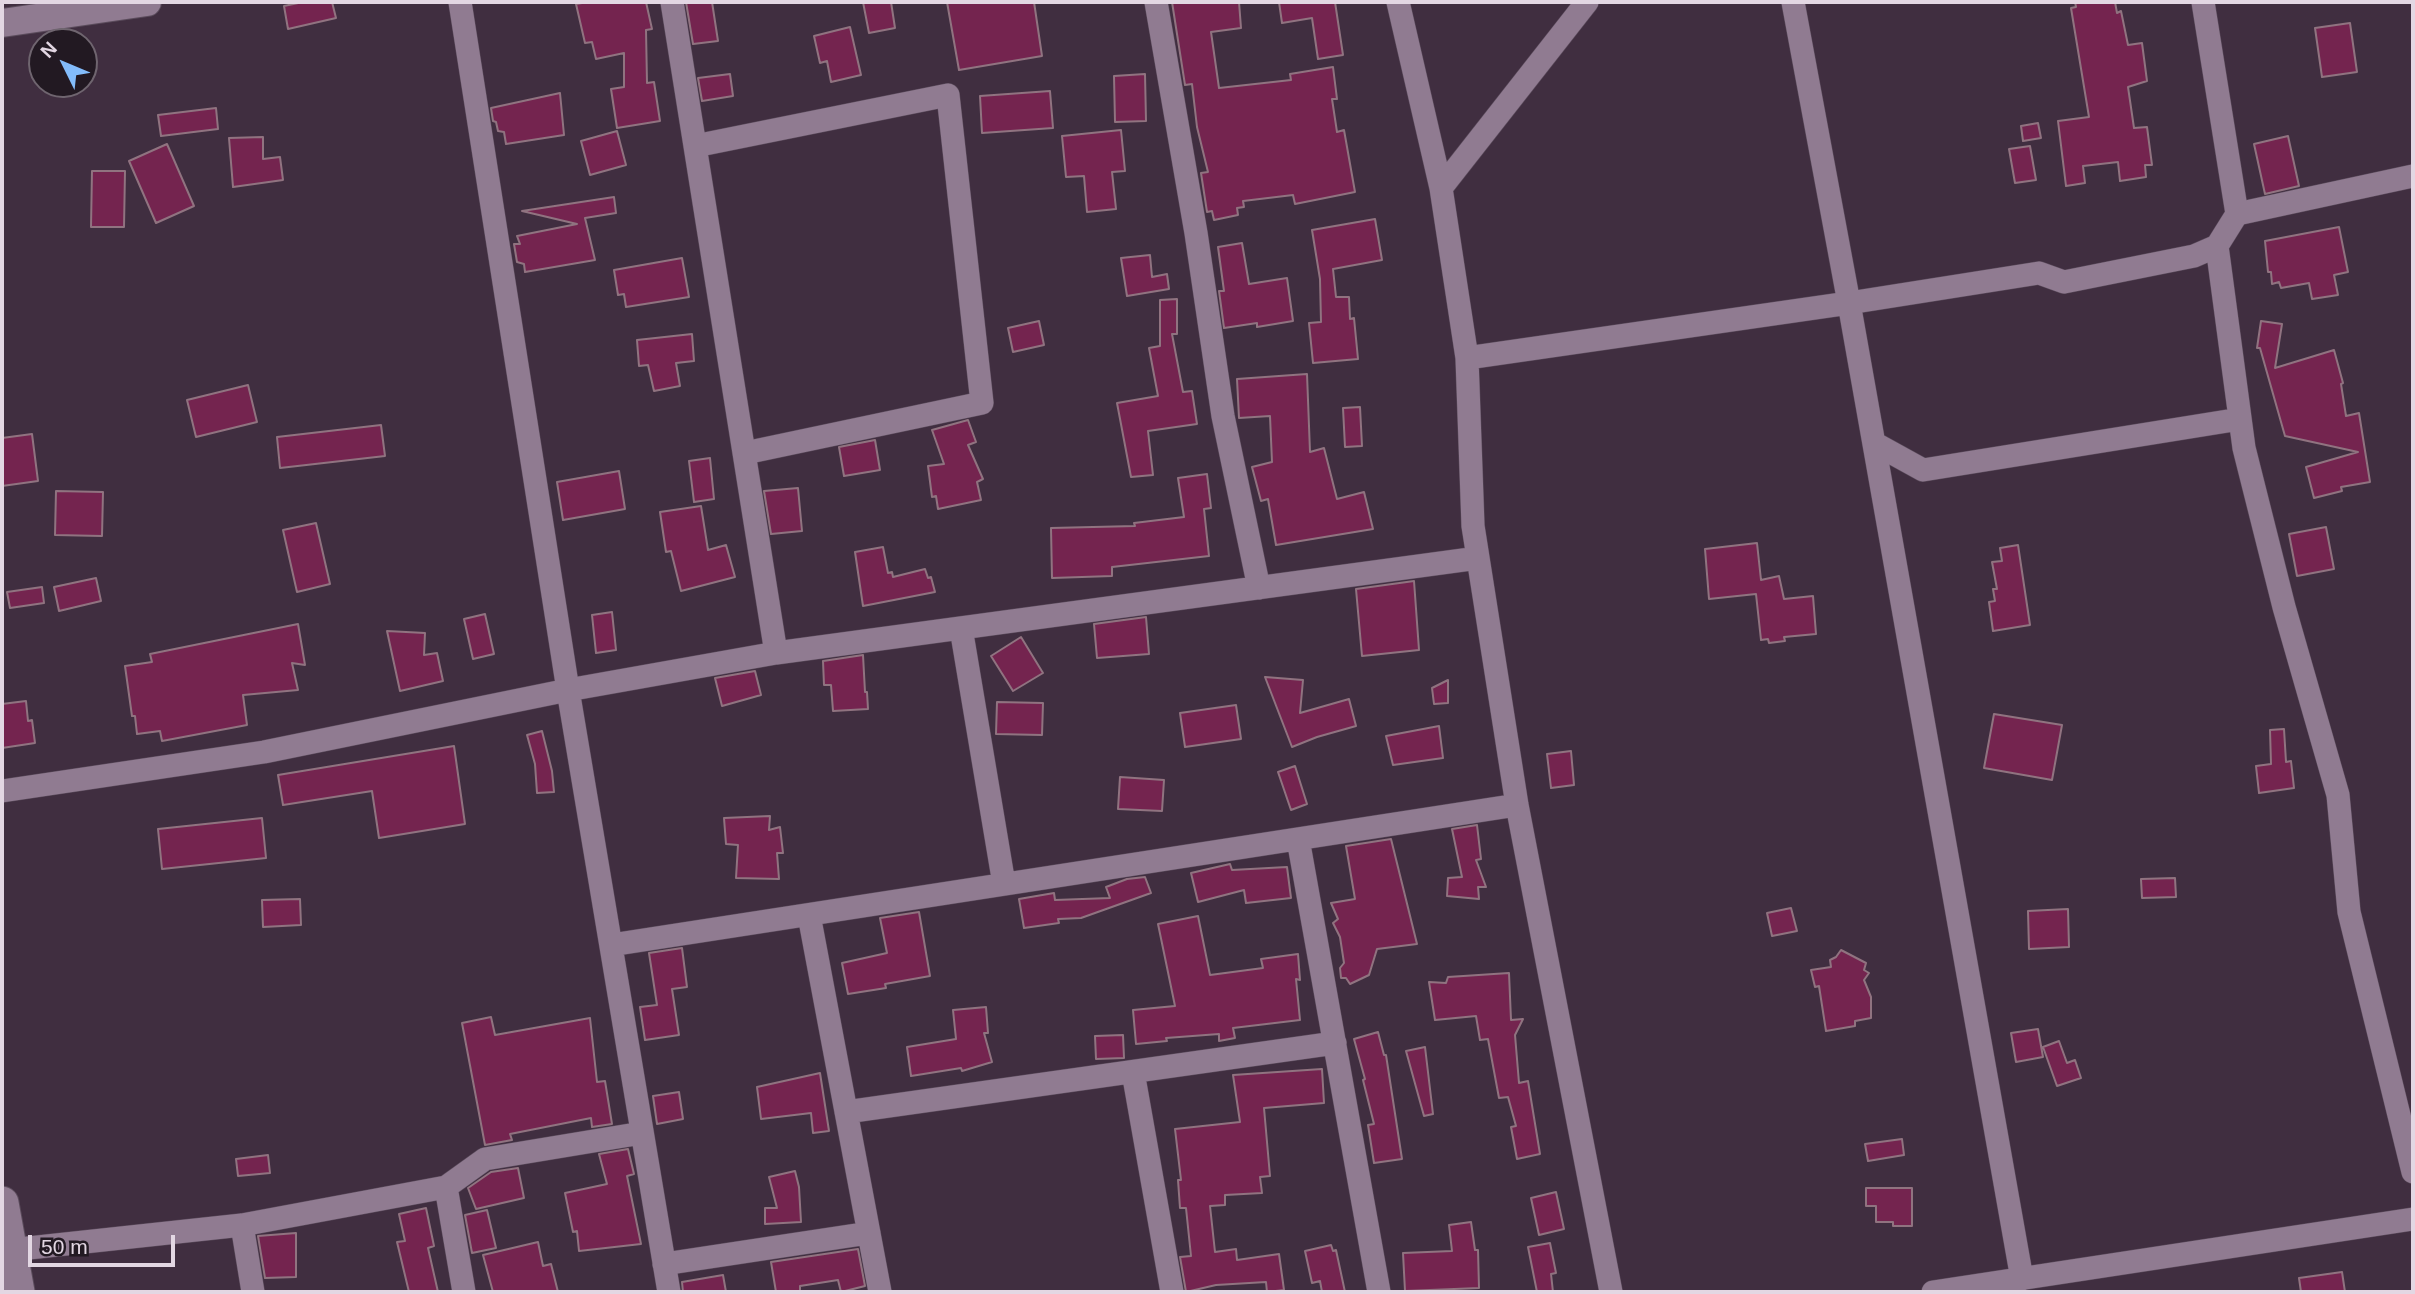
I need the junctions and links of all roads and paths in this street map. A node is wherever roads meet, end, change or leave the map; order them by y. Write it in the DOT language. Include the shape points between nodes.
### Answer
graph roads {
  1 [pos="147,2"];
  2 [pos="460,2"];
  3 [pos="672,2"];
  4 [pos="1156,2"];
  5 [pos="1398,2"];
  6 [pos="1587,2"];
  7 [pos="1793,2"];
  8 [pos="2203,2"];
  9 [pos="2,23"];
  10 [pos="695,146"];
  11 [pos="2413,176"];
  12 [pos="1441,188"];
  13 [pos="2237,214"];
  14 [pos="2217,247"];
  15 [pos="1849,303"];
  16 [pos="1467,358"];
  17 [pos="2240,419"];
  18 [pos="1874,443"];
  19 [pos="745,453"];
  20 [pos="1478,558"];
  21 [pos="1259,588"];
  22 [pos="961,628"];
  23 [pos="776,653"];
  24 [pos="568,691"];
  25 [pos="2,791"];
  26 [pos="1517,805"];
  27 [pos="1298,839"];
  28 [pos="1004,884"];
  29 [pos="809,915"];
  30 [pos="611,945"];
  31 [pos="1335,1043"];
  32 [pos="1133,1072"];
  33 [pos="846,1112"];
  34 [pos="642,1133"];
  35 [pos="2413,1172"];
  36 [pos="446,1186"];
  37 [pos="2,1203"];
  38 [pos="2413,1220"];
  39 [pos="242,1225"];
  40 [pos="869,1233"];
  41 [pos="10,1250"];
  42 [pos="664,1264"];
  43 [pos="2021,1279"];
  44 [pos="18,1292"];
  45 [pos="253,1292"];
  46 [pos="464,1292"];
  47 [pos="669,1292"];
  48 [pos="880,1292"];
  49 [pos="1172,1292"];
  50 [pos="1379,1292"];
  51 [pos="1611,1292"];
  52 [pos="1933,1292"];
  1 -- 9 [label="street"];
  2 -- 24 [label="street"];
  3 -- 10 [label="street"];
  4 -- 21 [label="street" via="1223,416"];
  5 -- 12 [label="street"];
  6 -- 12 [label="street"];
  7 -- 15 [label="street"];
  8 -- 13 [label="street"];
  10 -- 19 [label="street"];
  10 -- 19 [label="street" via="948,95 982,403"];
  11 -- 13 [label="street"];
  12 -- 16 [label="street"];
  13 -- 14 [label="street"];
  14 -- 15 [label="street" via="2194,256 2064,282 2039,274"];
  14 -- 17 [label="street"];
  15 -- 16 [label="street"];
  15 -- 18 [label="street"];
  16 -- 20 [label="street"];
  17 -- 18 [label="street" via="1923,470"];
  17 -- 35 [label="street" via="2281,594 2337,795 2349,912"];
  18 -- 43 [label="street"];
  19 -- 23 [label="street"];
  20 -- 21 [label="street"];
  20 -- 26 [label="street"];
  21 -- 22 [label="street"];
  22 -- 23 [label="street"];
  22 -- 28 [label="street"];
  23 -- 24 [label="street"];
  24 -- 25 [label="street" via="264,752"];
  24 -- 30 [label="street"];
  26 -- 27 [label="street"];
  26 -- 51 [label="street"];
  27 -- 28 [label="street"];
  27 -- 31 [label="street"];
  28 -- 29 [label="street"];
  29 -- 30 [label="street"];
  29 -- 33 [label="street"];
  30 -- 34 [label="street"];
  31 -- 32 [label="street"];
  31 -- 50 [label="street"];
  32 -- 33 [label="street"];
  32 -- 49 [label="street"];
  33 -- 40 [label="street"];
  34 -- 36 [label="street" via="485,1159"];
  34 -- 42 [label="street"];
  36 -- 39 [label="street"];
  36 -- 46 [label="street"];
  37 -- 41 [label="main road"];
  38 -- 43 [label="street"];
  39 -- 41 [label="street"];
  39 -- 45 [label="street"];
  40 -- 42 [label="street"];
  40 -- 48 [label="street"];
  41 -- 44 [label="main road"];
  42 -- 47 [label="street"];
  43 -- 52 [label="street"];
}
